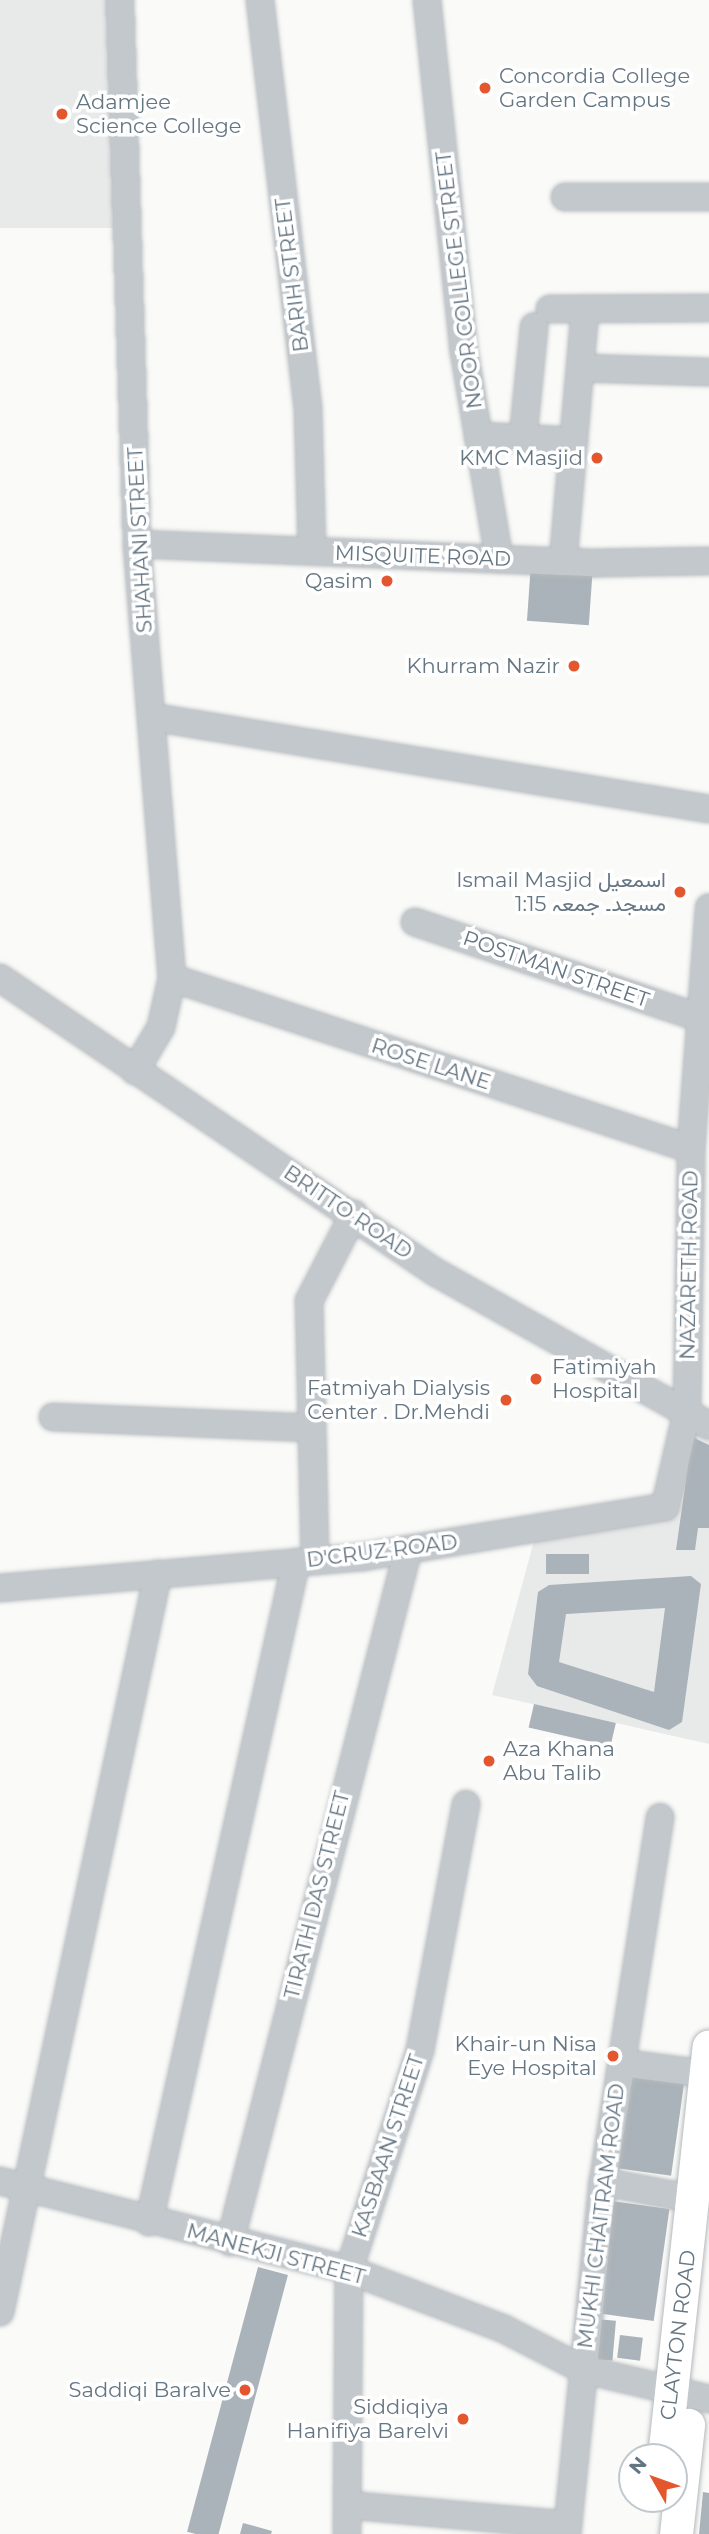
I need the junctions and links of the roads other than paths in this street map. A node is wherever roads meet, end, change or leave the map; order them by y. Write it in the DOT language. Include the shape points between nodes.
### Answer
graph roads {
  1 [pos="120,0"];
  2 [pos="260,0"];
  3 [pos="427,0"];
  4 [pos="565,197"];
  5 [pos="709,197"];
  6 [pos="709,308"];
  7 [pos="585,309"];
  8 [pos="580,368"];
  9 [pos="709,372"];
  10 [pos="478,436"];
  11 [pos="523,438"];
  12 [pos="573,442"];
  13 [pos="137,544"];
  14 [pos="312,551"];
  15 [pos="499,559"];
  16 [pos="709,561"];
  17 [pos="563,562"];
  18 [pos="152,716"];
  19 [pos="709,809"];
  20 [pos="709,908"];
  21 [pos="415,922"];
  22 [pos="0,978"];
  23 [pos="172,978"];
  24 [pos="698,1017"];
  25 [pos="135,1071"];
  26 [pos="691,1149"];
  27 [pos="354,1214"];
  28 [pos="53,1417"];
  29 [pos="698,1419"];
  30 [pos="312,1428"];
  31 [pos="408,1550"];
  32 [pos="305,1562"];
  33 [pos="158,1574"];
  34 [pos="0,1588"];
  35 [pos="466,1804"];
  36 [pos="660,1816"];
  37 [pos="707,2060"];
  38 [pos="622,2063"];
  39 [pos="0,2181"];
  40 [pos="603,2182"];
  41 [pos="29,2192"];
  42 [pos="695,2199"];
  43 [pos="149,2222"];
  44 [pos="230,2242"];
  45 [pos="709,2259"];
  46 [pos="349,2270"];
  47 [pos="0,2312"];
  48 [pos="582,2369"];
  49 [pos="690,2396"];
  50 [pos="670,2443"];
  51 [pos="348,2505"];
  52 [pos="658,2513"];
  53 [pos="567,2529"];
  54 [pos="347,2534"];
  55 [pos="656,2534"];
  56 [pos="676,2534"];
  1 -- 13 [label="street, SHAHANI STREET"];
  2 -- 14 [label="street, BARIH STREET" via="308,409"];
  3 -- 10 [label="street, NOOR COLLEGE STREET"];
  4 -- 5 [label="street"];
  6 -- 7 [label="street"];
  7 -- 8 [label="street"];
  7 -- 11 [label="street" via="542,318"];
  8 -- 9 [label="street"];
  8 -- 12 [label="street"];
  10 -- 11 [label="street"];
  10 -- 15 [label="street, NOOR COLLEGE STREET"];
  11 -- 12 [label="street"];
  12 -- 17 [label="street"];
  13 -- 14 [label="street, MISQUITE ROAD"];
  13 -- 18 [label="street, SHAHANI STREET"];
  14 -- 15 [label="street, MISQUITE ROAD"];
  15 -- 17 [label="street, MISQUITE ROAD"];
  16 -- 17 [label="street, MISQUITE ROAD"];
  18 -- 19 [label="street"];
  18 -- 23 [label="street, SHAHANI STREET"];
  20 -- 24 [label="street, NAZARETH ROAD"];
  21 -- 24 [label="street, POSTMAN STREET"];
  22 -- 25 [label="street, BRITTO ROAD"];
  23 -- 25 [label="street, SHAHANI STREET" via="161,1027"];
  23 -- 26 [label="street, ROSE LANE"];
  24 -- 26 [label="street, NAZARETH ROAD"];
  25 -- 27 [label="street, BRITTO ROAD"];
  26 -- 29 [label="street, NAZARETH ROAD"];
  27 -- 29 [label="street, BRITTO ROAD" via="435,1272"];
  27 -- 30 [label="street" via="309,1301"];
  28 -- 30 [label="street"];
  29 -- 31 [label="street, D'CRUZ ROAD" via="665,1507"];
  30 -- 32 [label="street"];
  31 -- 32 [label="street, D'CRUZ ROAD"];
  31 -- 44 [label="street, TIRATH DAS STREET"];
  32 -- 33 [label="street, D'CRUZ ROAD"];
  32 -- 43 [label="street"];
  33 -- 34 [label="street, D'CRUZ ROAD"];
  33 -- 41 [label="street"];
  35 -- 46 [label="street, KASBAAN STREET" via="420,2050"];
  36 -- 38 [label="street, MUKHI CHAITRAM ROAD"];
  37 -- 38 [label="street"];
  37 -- 42 [label="main road, CLAYTON ROAD"];
  38 -- 40 [label="street, MUKHI CHAITRAM ROAD"];
  39 -- 41 [label="street, MANEKJI STREET"];
  40 -- 42 [label="street"];
  40 -- 48 [label="street, MUKHI CHAITRAM ROAD"];
  41 -- 43 [label="street, MANEKJI STREET"];
  41 -- 47 [label="street"];
  42 -- 49 [label="main road, CLAYTON ROAD"];
  43 -- 44 [label="street, MANEKJI STREET"];
  44 -- 46 [label="street, MANEKJI STREET"];
  45 -- 49 [label="main road, CLAYTON ROAD"];
  46 -- 48 [label="street, MANEKJI STREET" via="504,2329"];
  46 -- 51 [label="street, KASBAAN STREET"];
  48 -- 49 [label="street, MANEKJI STREET"];
  48 -- 53 [label="street, MUKHI CHAITRAM ROAD"];
  49 -- 50 [label="main road, CLAYTON ROAD"];
  49 -- 56 [label="main road, CLAYTON ROAD"];
  51 -- 53 [label="street"];
  51 -- 54 [label="street, KASBAAN STREET"];
  52 -- 55 [label="main road"];
}
